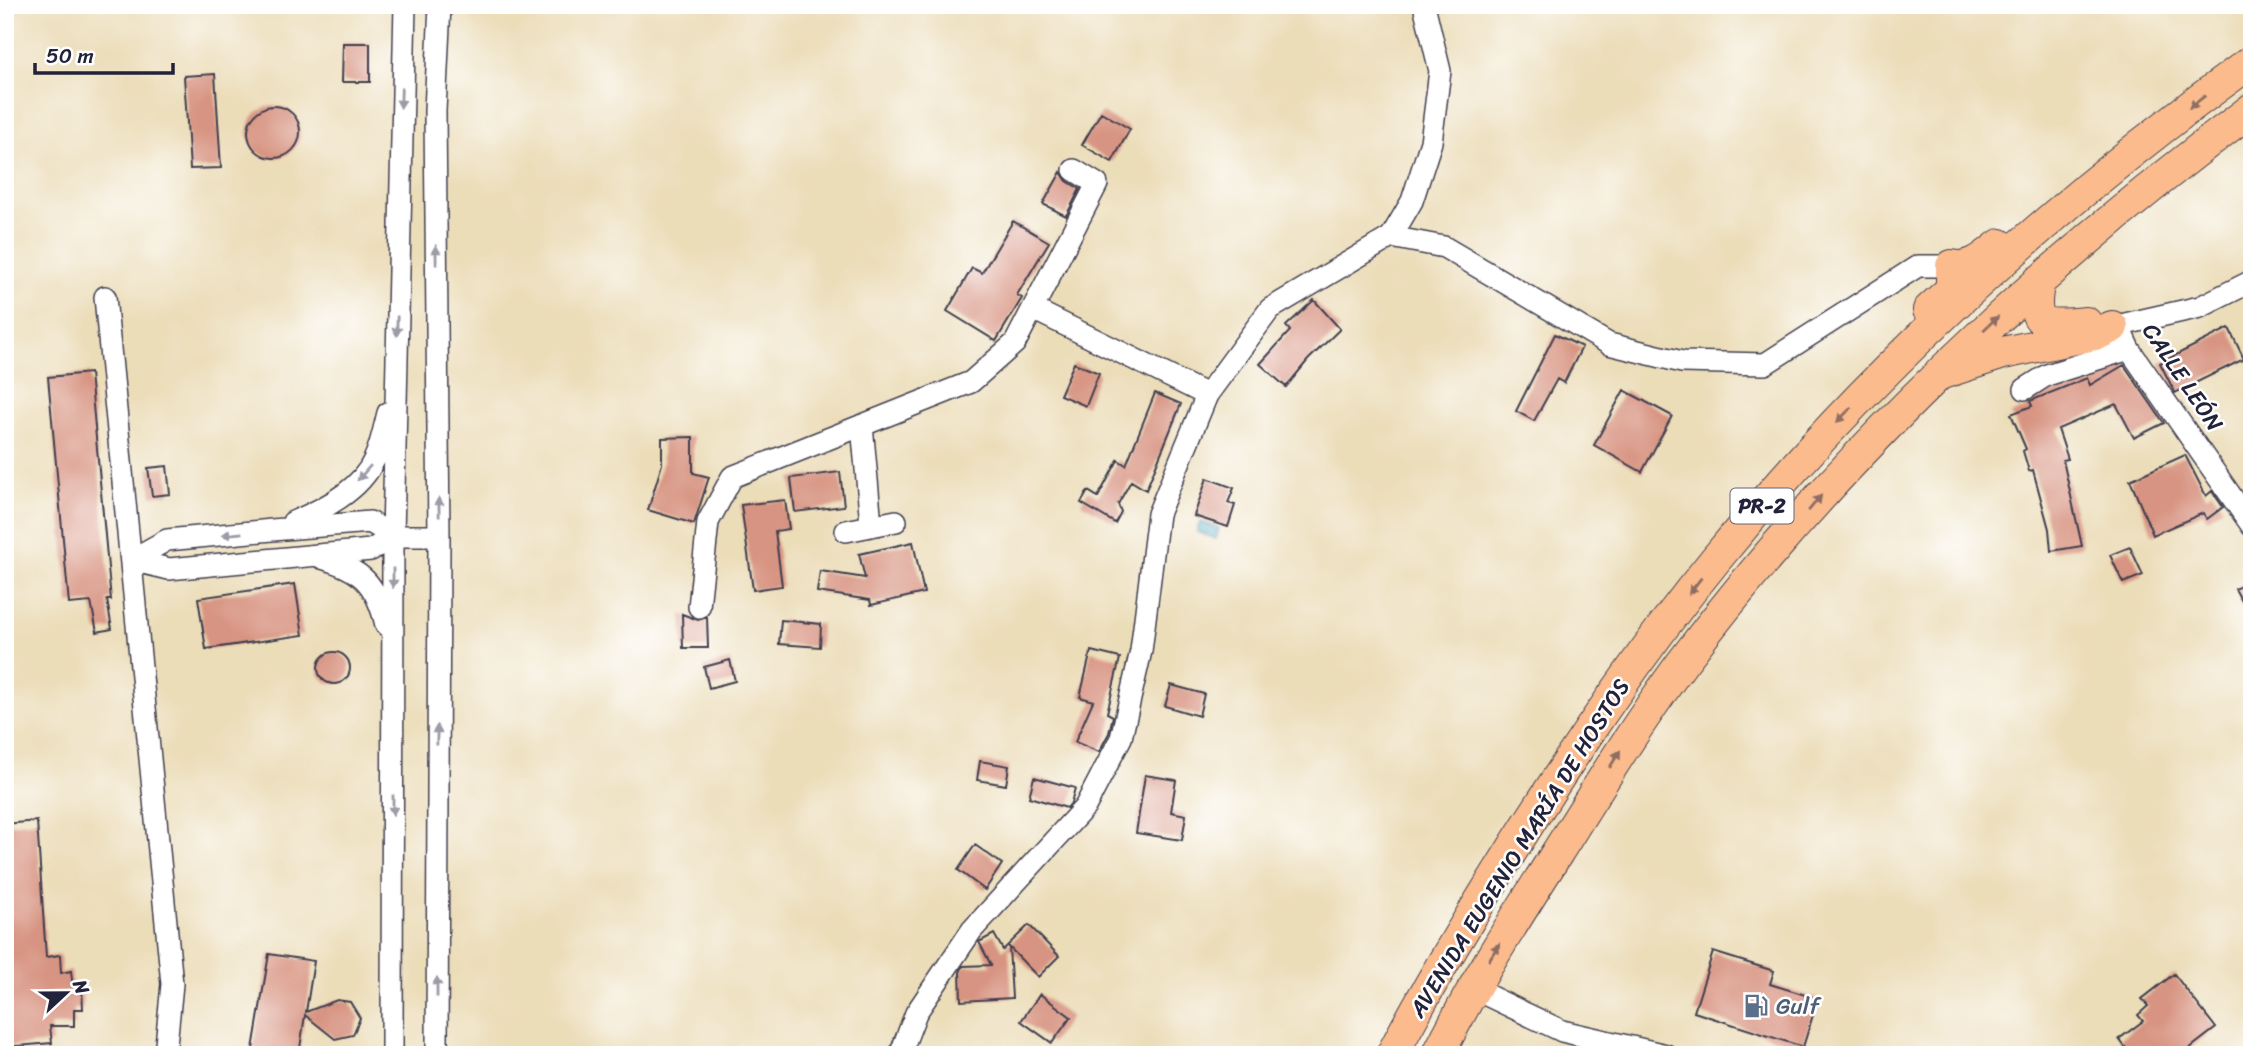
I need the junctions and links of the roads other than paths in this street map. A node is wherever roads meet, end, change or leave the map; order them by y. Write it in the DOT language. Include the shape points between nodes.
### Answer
graph roads {
  1 [pos="405,5"];
  2 [pos="440,5"];
  3 [pos="1424,5"];
  4 [pos="404,30"];
  5 [pos="438,32"];
  6 [pos="2252,61"];
  7 [pos="2252,109"];
  8 [pos="1074,170"];
  9 [pos="2091,184"];
  10 [pos="1391,237"];
  11 [pos="1952,266"];
  12 [pos="2039,281"];
  13 [pos="2252,281"];
  14 [pos="105,297"];
  15 [pos="1035,310"];
  16 [pos="2120,334"];
  17 [pos="1937,375"];
  18 [pos="1878,382"];
  19 [pos="396,387"];
  20 [pos="2025,389"];
  21 [pos="1207,396"];
  22 [pos="862,425"];
  23 [pos="896,522"];
  24 [pos="871,524"];
  25 [pos="2252,526"];
  26 [pos="272,530"];
  27 [pos="846,531"];
  28 [pos="393,536"];
  29 [pos="439,536"];
  30 [pos="313,555"];
  31 [pos="131,560"];
  32 [pos="699,607"];
  33 [pos="393,651"];
  34 [pos="1472,988"];
  35 [pos="165,1055"];
  36 [pos="392,1055"];
  37 [pos="437,1055"];
  38 [pos="900,1055"];
  39 [pos="1392,1055"];
  40 [pos="1438,1055"];
  41 [pos="1666,1055"];
  1 -- 4 [label="street"];
  2 -- 5 [label="street"];
  3 -- 10 [label="street" via="1440,71 1431,142 1412,201"];
  4 -- 5 [label="street"];
  4 -- 19 [label="street, one-way"];
  29 -- 5 [label="street, one-way"];
  6 -- 9 [label="highway, AVENIDA EUGENIO MARÍA DE HOSTOS / PR-2, one-way"];
  7 -- 12 [label="highway, AVENIDA EUGENIO MARÍA DE HOSTOS / PR-2" via="2160,178"];
  8 -- 15 [label="street" via="1097,184"];
  9 -- 11 [label="highway" via="2033,218 1982,260 1961,268"];
  9 -- 18 [label="highway, AVENIDA EUGENIO MARÍA DE HOSTOS / PR-2"];
  10 -- 11 [label="street" via="1444,247 1609,344 1682,362 1765,364 1918,266"];
  10 -- 21 [label="street" via="1270,309"];
  11 -- 18 [label="highway" via="1952,289 1889,352"];
  12 -- 16 [label="highway" via="2035,310 2047,324"];
  17 -- 12 [label="highway, AVENIDA EUGENIO MARÍA DE HOSTOS / PR-2, one-way"];
  13 -- 16 [label="street" via="2200,307"];
  14 -- 31 [label="street"];
  15 -- 21 [label="street"];
  15 -- 22 [label="street" via="1015,343 971,383"];
  16 -- 17 [label="highway" via="2099,333 2003,353"];
  16 -- 20 [label="street"];
  16 -- 25 [label="street, CALLE LEÓN"];
  34 -- 17 [label="highway, AVENIDA EUGENIO MARÍA DE HOSTOS / PR-2, one-way" via="1625,744 1683,662 1833,482"];
  18 -- 39 [label="highway, AVENIDA EUGENIO MARÍA DE HOSTOS / PR-2, one-way" via="1717,558 1595,718 1434,975"];
  19 -- 26 [label="street, one-way" via="373,462 350,489 319,512"];
  19 -- 28 [label="street"];
  21 -- 38 [label="street" via="1158,514 1142,651 1121,738 1085,807 972,930 916,1013"];
  22 -- 24 [label="street"];
  22 -- 32 [label="street" via="732,477 709,522"];
  23 -- 24 [label="street"];
  24 -- 27 [label="street"];
  26 -- 28 [label="street" via="370,522"];
  26 -- 31 [label="street, one-way" via="167,540"];
  28 -- 29 [label="street"];
  28 -- 30 [label="street" via="371,550"];
  28 -- 33 [label="street, one-way"];
  37 -- 29 [label="street, one-way"];
  30 -- 31 [label="street" via="169,569"];
  30 -- 33 [label="street" via="348,565 365,578 380,601"];
  31 -- 35 [label="street" via="172,984"];
  33 -- 36 [label="street, one-way"];
  34 -- 40 [label="highway, AVENIDA EUGENIO MARÍA DE HOSTOS / PR-2"];
  34 -- 41 [label="street" via="1562,1031"];
}
